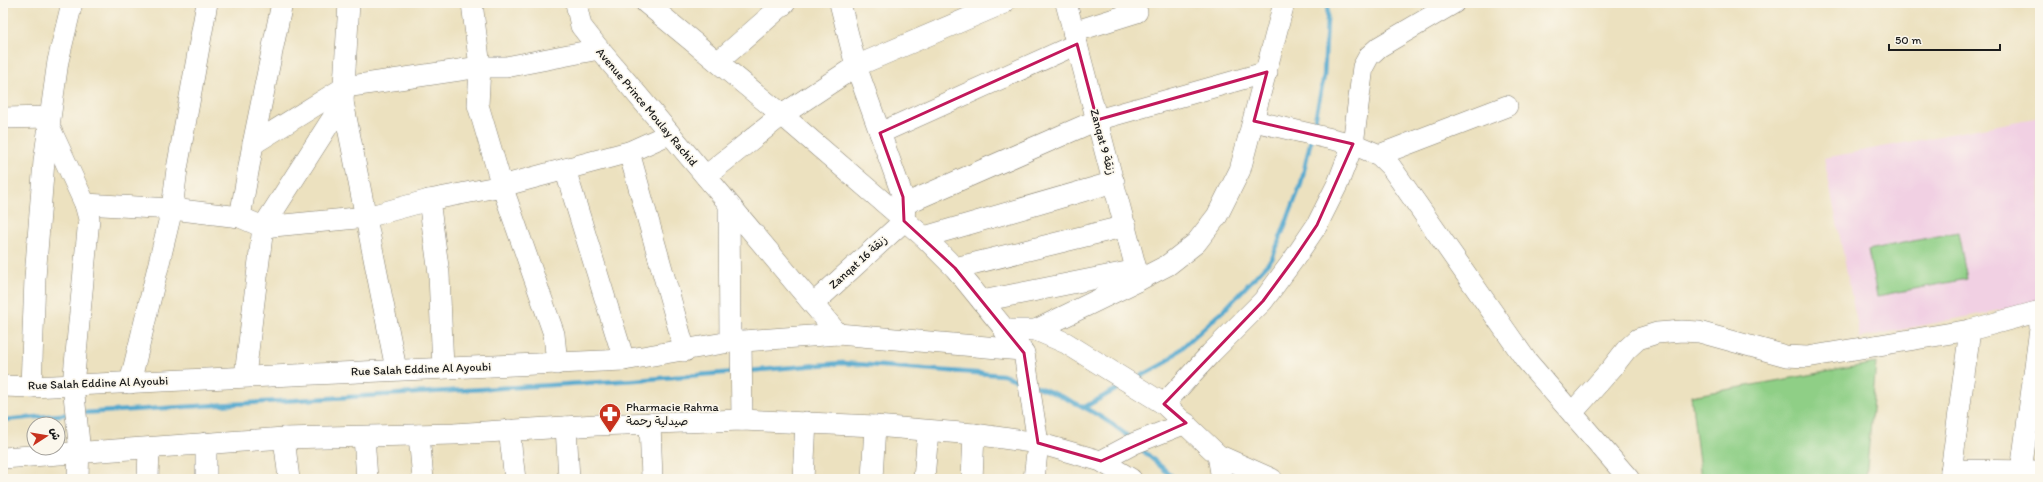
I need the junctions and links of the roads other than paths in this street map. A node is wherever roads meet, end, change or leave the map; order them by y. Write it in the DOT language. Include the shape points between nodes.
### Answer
graph roads {
  1 [pos="72,3"];
  2 [pos="207,3"];
  3 [pos="282,3"];
  4 [pos="349,3"];
  5 [pos="472,3"];
  6 [pos="576,3"];
  7 [pos="646,3"];
  8 [pos="785,3"];
  9 [pos="840,3"];
  10 [pos="1004,3"];
  11 [pos="1066,3"];
  12 [pos="1284,3"];
  13 [pos="1454,3"];
  14 [pos="1137,12"];
  15 [pos="1075,38"];
  16 [pos="599,49"];
  17 [pos="718,61"];
  18 [pos="856,66"];
  19 [pos="480,67"];
  20 [pos="1268,72"];
  21 [pos="344,94"];
  22 [pos="1507,106"];
  23 [pos="782,115"];
  24 [pos="3,118"];
  25 [pos="1097,120"];
  26 [pos="1254,120"];
  27 [pos="49,121"];
  28 [pos="880,133"];
  29 [pos="669,134"];
  30 [pos="1344,142"];
  31 [pos="253,144"];
  32 [pos="628,152"];
  33 [pos="1379,155"];
  34 [pos="565,169"];
  35 [pos="706,176"];
  36 [pos="1114,182"];
  37 [pos="502,186"];
  38 [pos="429,200"];
  39 [pos="85,204"];
  40 [pos="729,205"];
  41 [pos="172,209"];
  42 [pos="904,213"];
  43 [pos="367,217"];
  44 [pos="240,218"];
  45 [pos="1126,226"];
  46 [pos="263,227"];
  47 [pos="924,237"];
  48 [pos="955,268"];
  49 [pos="1138,275"];
  50 [pos="982,301"];
  51 [pos="813,304"];
  52 [pos="2040,312"];
  53 [pos="1004,330"];
  54 [pos="1036,330"];
  55 [pos="1970,330"];
  56 [pos="838,334"];
  57 [pos="736,341"];
  58 [pos="685,351"];
  59 [pos="1022,351"];
  60 [pos="624,360"];
  61 [pos="557,364"];
  62 [pos="442,368"];
  63 [pos="396,370"];
  64 [pos="245,376"];
  65 [pos="130,383"];
  66 [pos="3,386"];
  67 [pos="31,387"];
  68 [pos="74,393"];
  69 [pos="1164,404"];
  70 [pos="1572,413"];
  71 [pos="742,420"];
  72 [pos="650,422"];
  73 [pos="806,422"];
  74 [pos="875,426"];
  75 [pos="566,427"];
  76 [pos="1178,427"];
  77 [pos="509,430"];
  78 [pos="928,431"];
  79 [pos="974,434"];
  80 [pos="419,435"];
  81 [pos="364,437"];
  82 [pos="284,438"];
  83 [pos="1038,443"];
  84 [pos="206,444"];
  85 [pos="79,448"];
  86 [pos="149,448"];
  87 [pos="1218,456"];
  88 [pos="3,458"];
  89 [pos="1101,461"];
  90 [pos="2027,474"];
  91 [pos="1951,475"];
  92 [pos="1124,477"];
  93 [pos="78,479"];
  94 [pos="148,479"];
  95 [pos="206,479"];
  96 [pos="289,479"];
  97 [pos="367,479"];
  98 [pos="423,479"];
  99 [pos="515,479"];
  100 [pos="569,479"];
  101 [pos="652,479"];
  102 [pos="803,479"];
  103 [pos="872,479"];
  104 [pos="924,479"];
  105 [pos="972,479"];
  106 [pos="1034,479"];
  107 [pos="1222,479"];
  108 [pos="1272,479"];
  109 [pos="1629,479"];
  1 -- 27 [label="street" via="58,61"];
  2 -- 41 [label="street"];
  3 -- 31 [label="street"];
  4 -- 21 [label="street"];
  5 -- 19 [label="street"];
  6 -- 16 [label="street, Avenue Prince Moulay Rachid" via="581,26"];
  7 -- 17 [label="street"];
  8 -- 17 [label="street"];
  9 -- 18 [label="street"];
  10 -- 18 [label="street"];
  11 -- 15 [label="street, Zanqat 9 زنقة"];
  12 -- 20 [label="street"];
  13 -- 30 [label="street" via="1368,56"];
  14 -- 15 [label="street"];
  15 -- 25 [label="street, Zanqat 9 زنقة"];
  15 -- 28 [label="street"];
  16 -- 19 [label="street" via="506,67"];
  16 -- 29 [label="street, Avenue Prince Moulay Rachid"];
  17 -- 23 [label="street"];
  18 -- 23 [label="street"];
  18 -- 28 [label="street"];
  19 -- 21 [label="street"];
  19 -- 37 [label="street" via="478,105"];
  20 -- 25 [label="street, Zanqat 16 زنقة"];
  20 -- 26 [label="street"];
  21 -- 31 [label="street"];
  21 -- 43 [label="street"];
  21 -- 46 [label="street"];
  22 -- 33 [label="street"];
  23 -- 35 [label="street"];
  23 -- 42 [label="street"];
  24 -- 27 [label="street"];
  25 -- 36 [label="street, Zanqat 9 زنقة"];
  25 -- 42 [label="street, Zanqat 16 زنقة"];
  26 -- 30 [label="street"];
  26 -- 49 [label="street" via="1240,170 1217,216 1196,243 1168,264"];
  27 -- 39 [label="street"];
  27 -- 67 [label="street" via="35,278"];
  28 -- 42 [label="street"];
  29 -- 32 [label="street"];
  29 -- 35 [label="street, Avenue Prince Moulay Rachid"];
  30 -- 33 [label="street"];
  30 -- 69 [label="street" via="1338,183 1317,225 1294,259 1263,301"];
  31 -- 44 [label="street"];
  32 -- 34 [label="street"];
  32 -- 58 [label="street"];
  33 -- 70 [label="street" via="1391,167 1526,360"];
  34 -- 37 [label="street"];
  34 -- 60 [label="street"];
  35 -- 40 [label="street, Avenue Prince Moulay Rachid"];
  36 -- 45 [label="street, Zanqat 9 زنقة"];
  36 -- 47 [label="street"];
  37 -- 38 [label="street"];
  37 -- 61 [label="street" via="554,334"];
  38 -- 43 [label="street"];
  38 -- 62 [label="street" via="439,274"];
  39 -- 41 [label="street"];
  39 -- 68 [label="street" via="89,219"];
  40 -- 51 [label="street, Avenue Prince Moulay Rachid"];
  40 -- 57 [label="street"];
  41 -- 44 [label="street"];
  41 -- 65 [label="street"];
  42 -- 47 [label="street"];
  42 -- 51 [label="street, Zanqat 16 زنقة"];
  43 -- 46 [label="street"];
  43 -- 63 [label="street"];
  44 -- 46 [label="street"];
  45 -- 48 [label="street"];
  45 -- 49 [label="street, Zanqat 9 زنقة"];
  46 -- 64 [label="street"];
  47 -- 48 [label="street"];
  48 -- 50 [label="street"];
  49 -- 50 [label="street"];
  49 -- 54 [label="street"];
  50 -- 53 [label="street"];
  51 -- 56 [label="street, Avenue Prince Moulay Rachid"];
  52 -- 55 [label="street"];
  52 -- 90 [label="street"];
  53 -- 54 [label="street"];
  53 -- 59 [label="street"];
  54 -- 69 [label="street" via="1066,343"];
  55 -- 70 [label="street" via="1807,357 1786,356 1699,332 1657,333 1638,339 1626,350"];
  55 -- 91 [label="street"];
  56 -- 57 [label="street, Rue Salah Eddine Al Ayoubi"];
  56 -- 59 [label="street, Rue Salah Eddine Al Ayoubi"];
  57 -- 58 [label="street, Rue Salah Eddine Al Ayoubi"];
  57 -- 71 [label="street" via="741,363"];
  58 -- 60 [label="street, Rue Salah Eddine Al Ayoubi"];
  59 -- 83 [label="street"];
  60 -- 61 [label="street, Rue Salah Eddine Al Ayoubi"];
  61 -- 62 [label="street, Rue Salah Eddine Al Ayoubi"];
  62 -- 63 [label="street, Rue Salah Eddine Al Ayoubi"];
  63 -- 64 [label="street, Rue Salah Eddine Al Ayoubi"];
  64 -- 65 [label="street, Rue Salah Eddine Al Ayoubi"];
  65 -- 68 [label="street, Rue Salah Eddine Al Ayoubi"];
  66 -- 67 [label="street, Rue Salah Eddine Al Ayoubi"];
  67 -- 68 [label="street, Rue Salah Eddine Al Ayoubi"];
  68 -- 85 [label="street"];
  69 -- 76 [label="street"];
  70 -- 109 [label="street"];
  71 -- 72 [label="street"];
  71 -- 73 [label="street"];
  72 -- 75 [label="street"];
  72 -- 101 [label="street"];
  73 -- 74 [label="street"];
  73 -- 102 [label="street"];
  74 -- 78 [label="street"];
  74 -- 103 [label="street"];
  75 -- 77 [label="street"];
  75 -- 100 [label="street"];
  76 -- 87 [label="street"];
  76 -- 89 [label="street" via="1135,443"];
  77 -- 80 [label="street"];
  77 -- 99 [label="street"];
  78 -- 79 [label="street"];
  78 -- 104 [label="street"];
  79 -- 83 [label="street"];
  79 -- 105 [label="street"];
  80 -- 81 [label="street"];
  80 -- 98 [label="street"];
  81 -- 82 [label="street"];
  81 -- 97 [label="street"];
  82 -- 84 [label="street"];
  82 -- 96 [label="street"];
  83 -- 89 [label="street"];
  83 -- 106 [label="street"];
  84 -- 86 [label="street"];
  84 -- 95 [label="street"];
  85 -- 86 [label="street"];
  85 -- 88 [label="street"];
  85 -- 93 [label="street"];
  86 -- 94 [label="street"];
  87 -- 107 [label="street"];
  87 -- 108 [label="street"];
  89 -- 92 [label="street"];
  90 -- 91 [label="street"];
}
